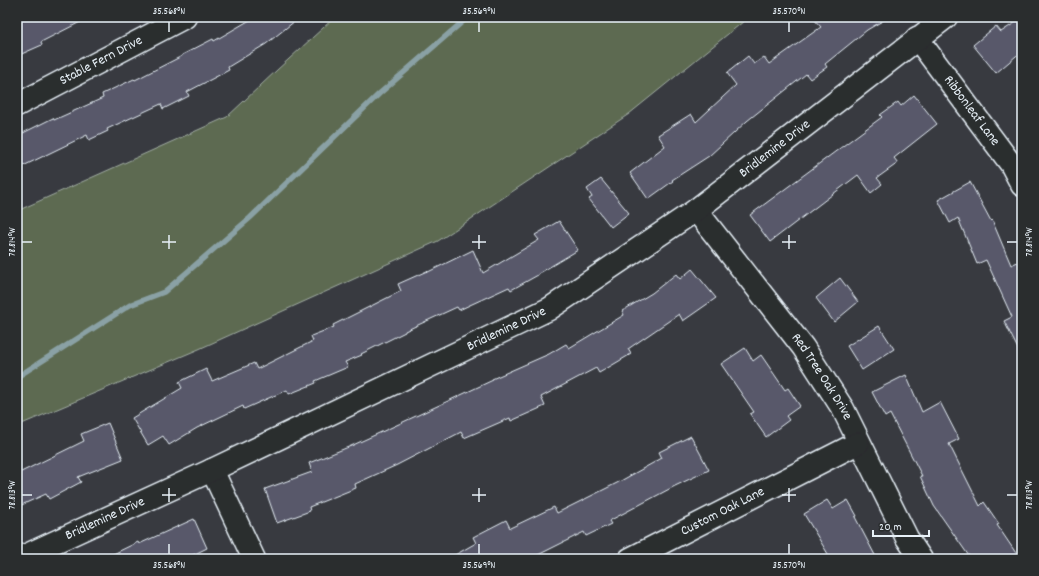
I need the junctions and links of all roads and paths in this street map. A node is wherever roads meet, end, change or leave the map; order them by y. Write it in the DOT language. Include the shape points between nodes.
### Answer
graph roads {
  1 [pos="185,17"];
  2 [pos="946,17"];
  3 [pos="917,38"];
  4 [pos="17,104"];
  5 [pos="1022,185"];
  6 [pos="696,210"];
  7 [pos="858,443"];
  8 [pos="212,470"];
  9 [pos="18,559"];
  10 [pos="254,559"];
  11 [pos="630,559"];
  12 [pos="922,559"];
  1 -- 4 [label="street, Stable Fern Drive"];
  2 -- 3 [label="street, Bridlemine Drive"];
  3 -- 5 [label="street, Ribbonleaf Lane" via="1011,164"];
  3 -- 6 [label="street, Bridlemine Drive"];
  6 -- 7 [label="street, Red Tree Oak Drive" via="803,347 843,409"];
  6 -- 8 [label="street, Bridlemine Drive" via="549,309"];
  7 -- 11 [label="street, Custom Oak Lane"];
  7 -- 12 [label="street, Red Tree Oak Drive" via="906,538"];
  8 -- 9 [label="street, Bridlemine Drive"];
  8 -- 10 [label="street"];
}
